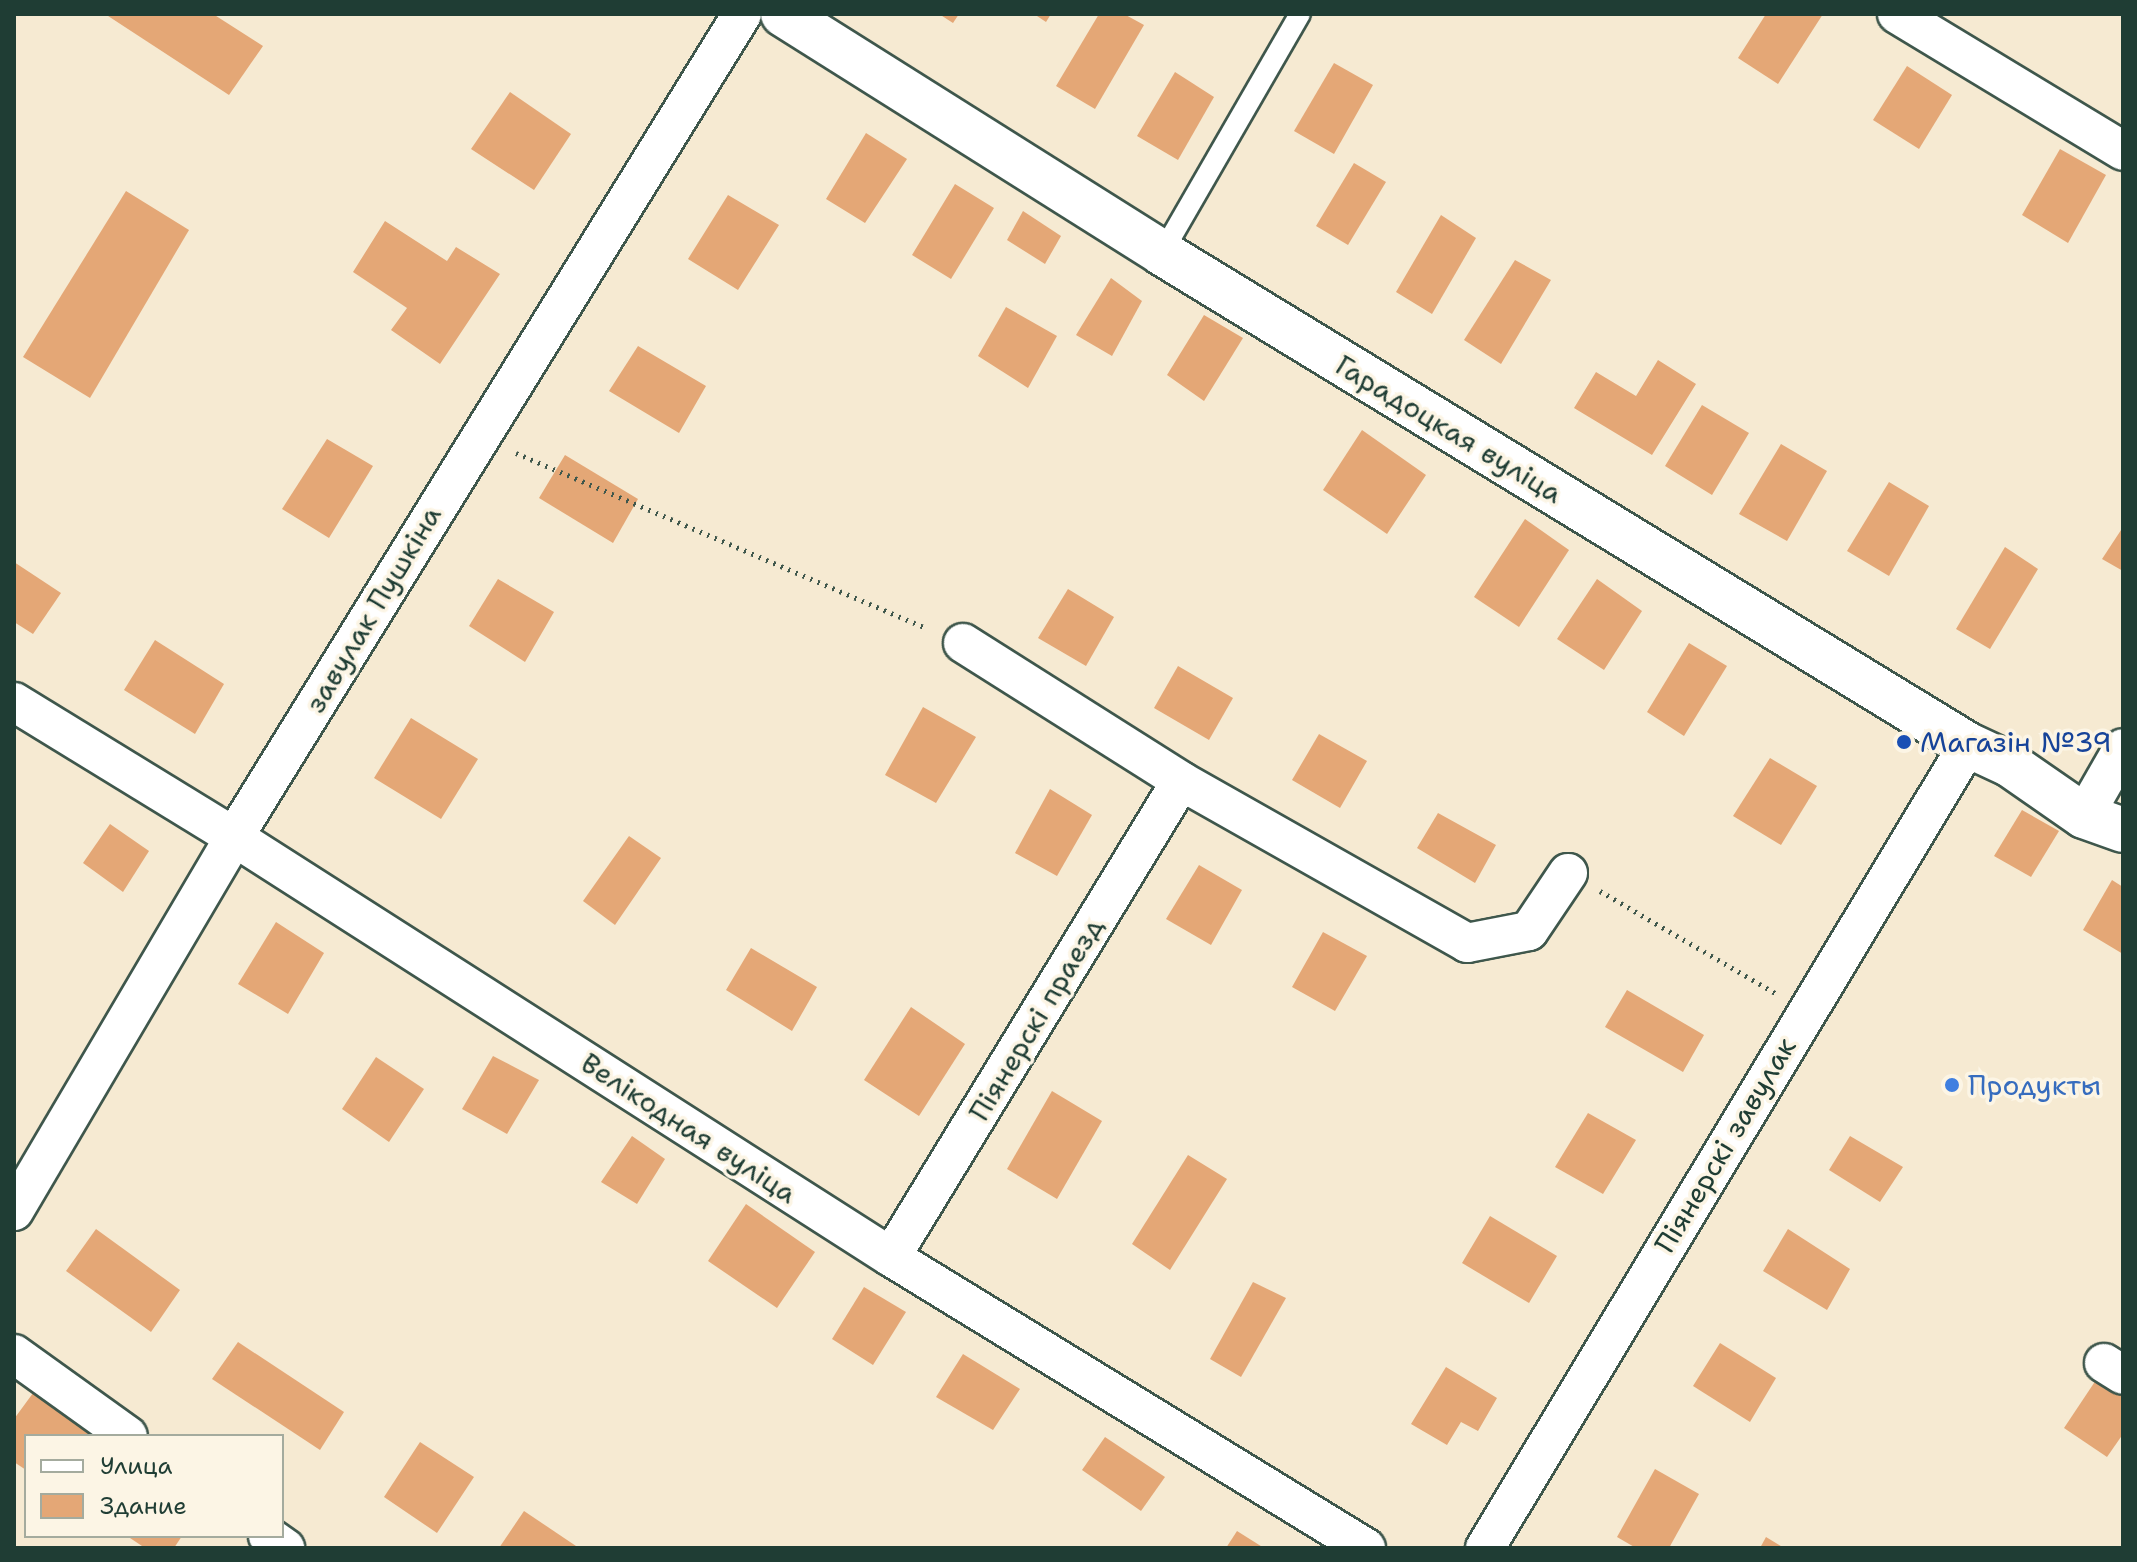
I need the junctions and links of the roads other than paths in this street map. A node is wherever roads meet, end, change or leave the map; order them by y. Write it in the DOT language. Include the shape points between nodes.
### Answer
graph roads {
  1 [pos="742,14"];
  2 [pos="783,14"];
  3 [pos="1300,14"];
  4 [pos="1897,14"];
  5 [pos="2123,151"];
  6 [pos="1162,253"];
  7 [pos="963,643"];
  8 [pos="14,702"];
  9 [pos="1968,745"];
  10 [pos="2123,748"];
  11 [pos="1181,781"];
  12 [pos="2104,823"];
  13 [pos="234,837"];
  14 [pos="1568,873"];
  15 [pos="14,1211"];
  16 [pos="891,1257"];
  17 [pos="14,1354"];
  18 [pos="125,1434"];
  19 [pos="1366,1548"];
  20 [pos="1485,1548"];
  1 -- 13 [label="street, завулак Пушкіна"];
  2 -- 6 [label="street, Гарадоцкая вуліца"];
  3 -- 6 [label="lane"];
  4 -- 5 [label="street"];
  6 -- 9 [label="street, Гарадоцкая вуліца"];
  7 -- 11 [label="street"];
  8 -- 13 [label="street, Велікодная вуліца"];
  9 -- 12 [label="street, Гарадоцкая вуліца"];
  9 -- 20 [label="street, Піянерскі завулак"];
  10 -- 12 [label="street"];
  11 -- 14 [label="street" via="1467,943 1529,931"];
  11 -- 16 [label="street, Піянерскі праезд"];
  13 -- 15 [label="street, завулак Пушкіна"];
  13 -- 16 [label="street, Велікодная вуліца"];
  16 -- 19 [label="street, Велікодная вуліца"];
  17 -- 18 [label="street"];
}
